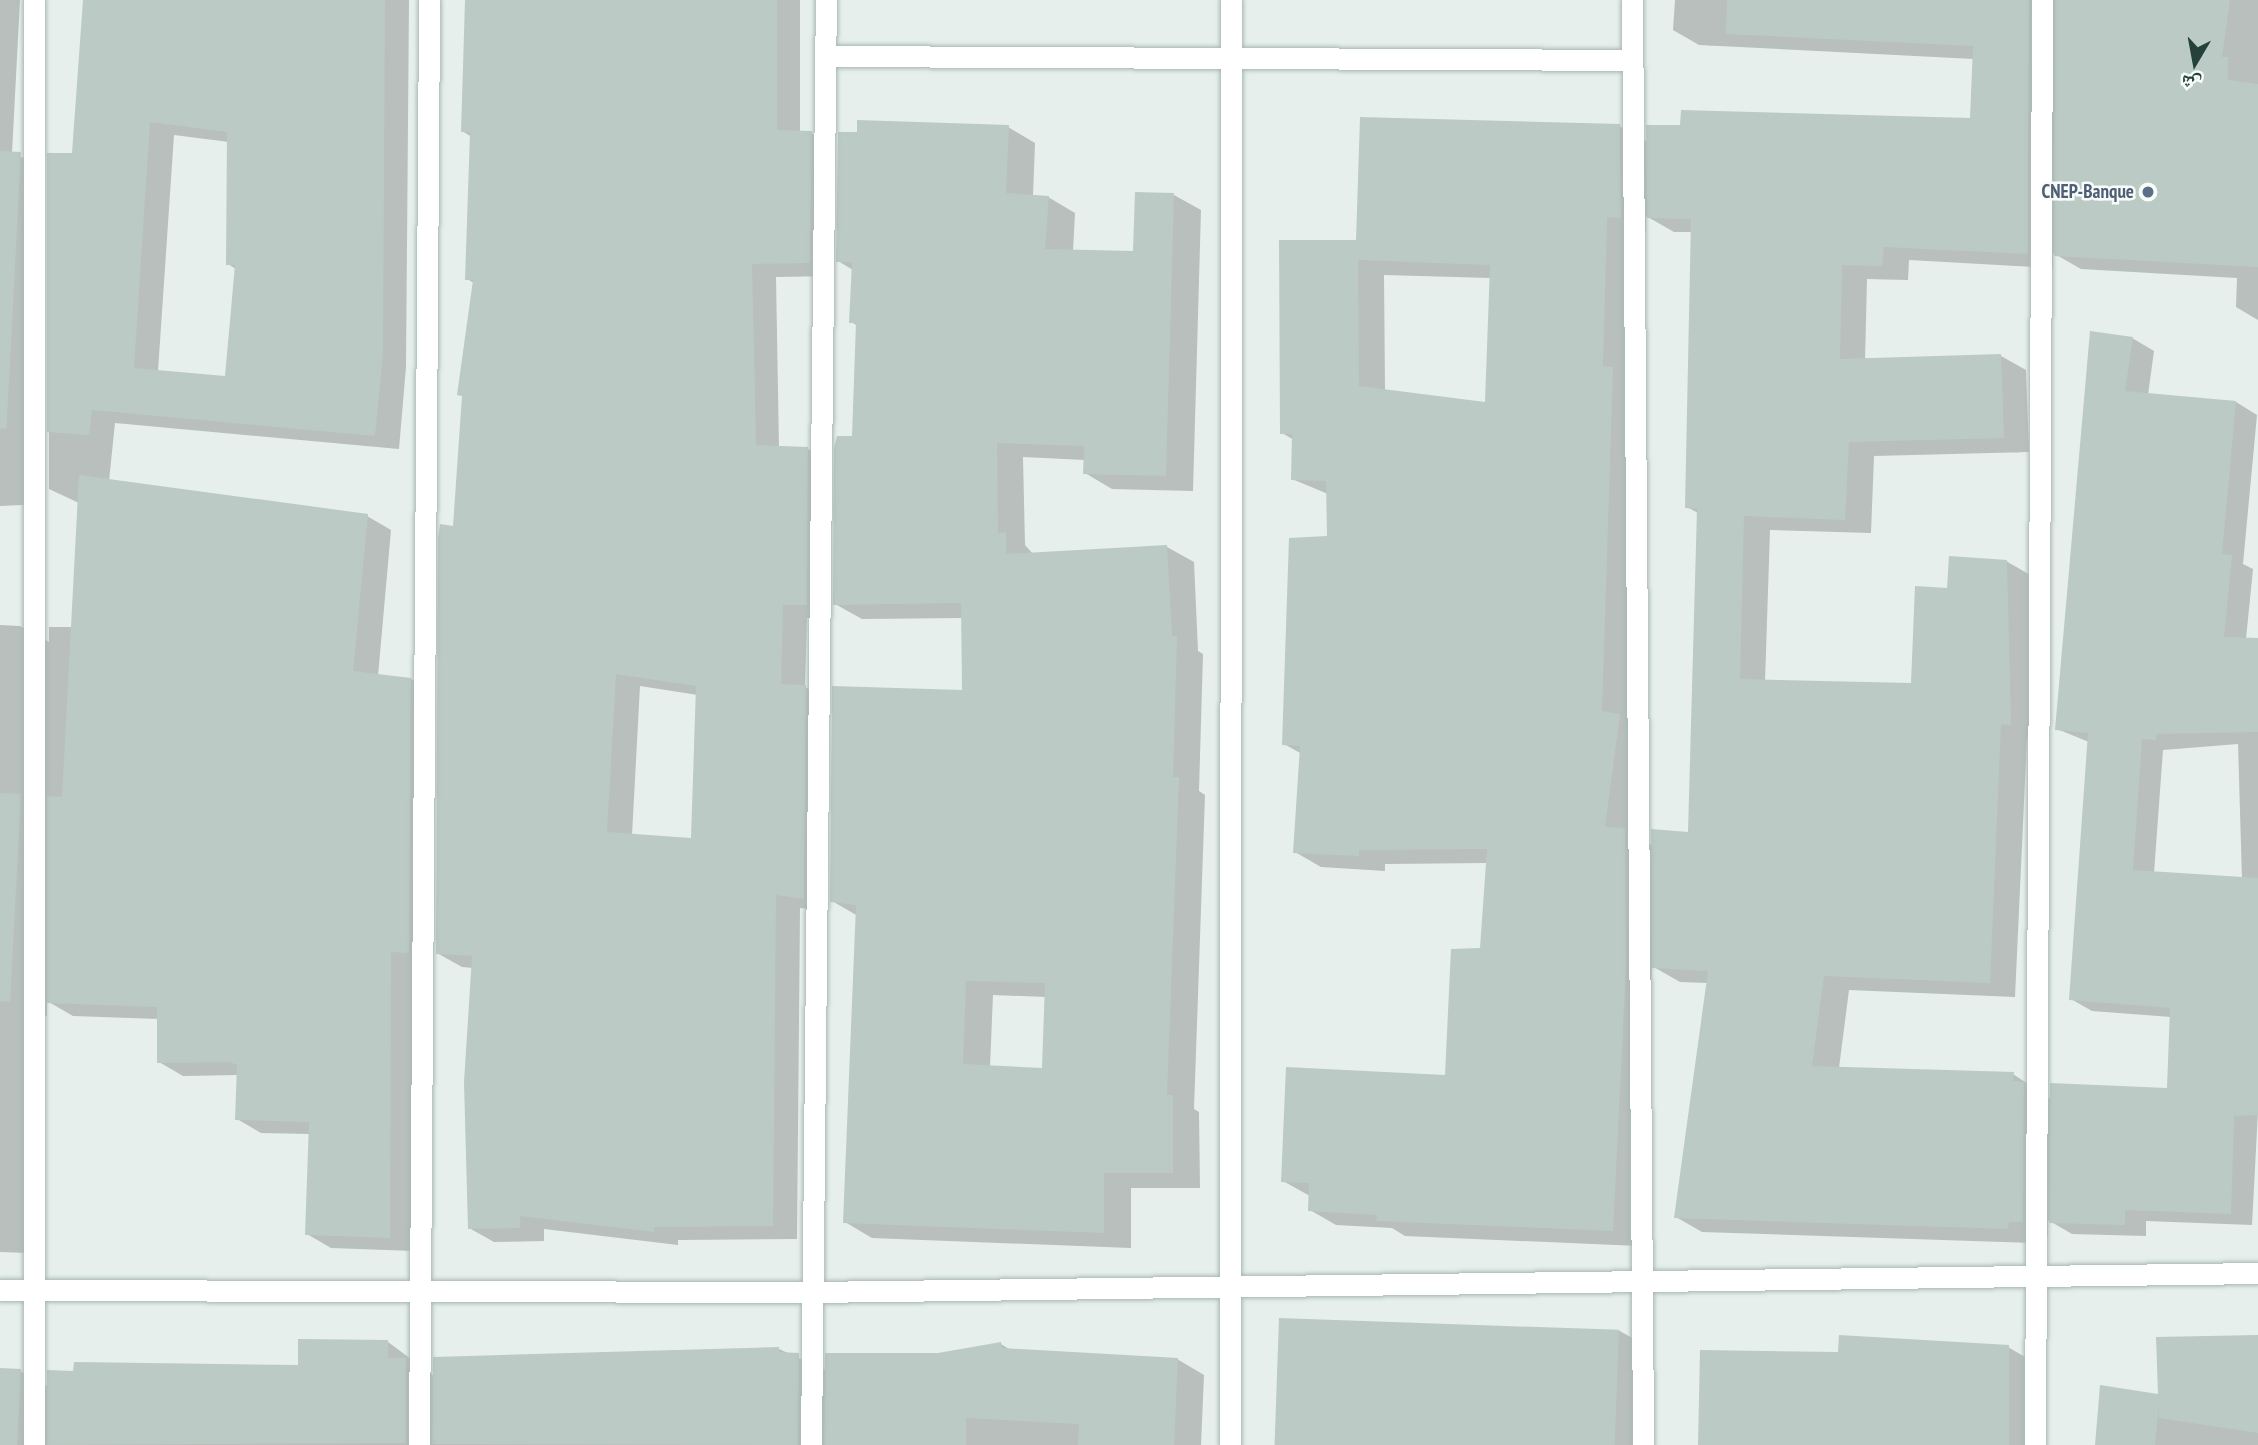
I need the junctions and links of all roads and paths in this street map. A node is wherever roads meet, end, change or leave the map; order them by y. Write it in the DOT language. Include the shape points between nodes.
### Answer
graph roads {
  1 [pos="34,0"];
  2 [pos="429,0"];
  3 [pos="826,0"];
  4 [pos="1231,0"];
  5 [pos="1632,0"];
  6 [pos="2042,0"];
  7 [pos="825,56"];
  8 [pos="1231,58"];
  9 [pos="1630,60"];
  10 [pos="2258,1273"];
  11 [pos="2034,1277"];
  12 [pos="1644,1282"];
  13 [pos="1230,1286"];
  14 [pos="0,1290"];
  15 [pos="35,1290"];
  16 [pos="419,1292"];
  17 [pos="810,1292"];
  18 [pos="34,1445"];
  19 [pos="419,1445"];
  20 [pos="811,1445"];
  21 [pos="1230,1445"];
  22 [pos="1643,1445"];
  23 [pos="2035,1445"];
  1 -- 15 [label="street"];
  2 -- 16 [label="street"];
  3 -- 7 [label="street"];
  4 -- 8 [label="street"];
  5 -- 9 [label="street"];
  6 -- 11 [label="street"];
  7 -- 8 [label="street"];
  7 -- 17 [label="street"];
  8 -- 9 [label="street"];
  8 -- 13 [label="street"];
  9 -- 12 [label="street"];
  10 -- 11 [label="street"];
  11 -- 12 [label="street"];
  11 -- 23 [label="street"];
  12 -- 13 [label="street"];
  12 -- 22 [label="street"];
  13 -- 17 [label="street"];
  13 -- 21 [label="street"];
  14 -- 15 [label="street"];
  15 -- 16 [label="street"];
  15 -- 18 [label="street"];
  16 -- 17 [label="street"];
  16 -- 19 [label="street"];
  17 -- 20 [label="street"];
}
